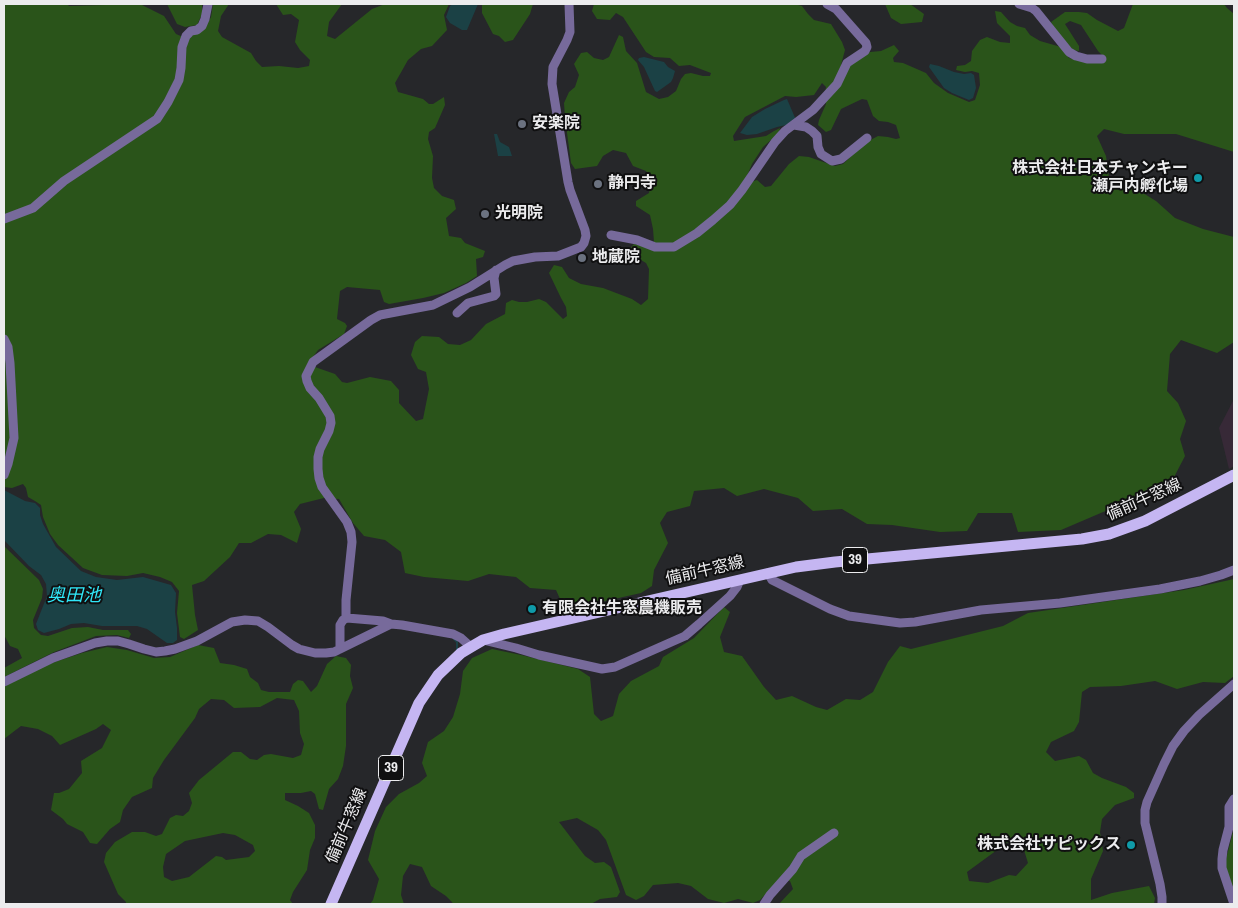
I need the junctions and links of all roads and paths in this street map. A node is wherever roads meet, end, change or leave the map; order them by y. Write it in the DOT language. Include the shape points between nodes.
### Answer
graph roads {
  1 [pos="208,4"];
  2 [pos="569,4"];
  3 [pos="827,4"];
  4 [pos="1020,4"];
  5 [pos="1102,59"];
  6 [pos="794,125"];
  7 [pos="867,138"];
  8 [pos="4,219"];
  9 [pos="611,235"];
  10 [pos="496,270"];
  11 [pos="457,313"];
  12 [pos="4,339"];
  13 [pos="4,474"];
  14 [pos="1234,475"];
  15 [pos="1234,570"];
  16 [pos="768,573"];
  17 [pos="740,580"];
  18 [pos="347,618"];
  19 [pos="391,624"];
  20 [pos="483,640"];
  21 [pos="471,647"];
  22 [pos="340,649"];
  23 [pos="4,682"];
  24 [pos="1234,684"];
  25 [pos="1234,799"];
  26 [pos="834,833"];
  27 [pos="331,904"];
  28 [pos="764,904"];
  29 [pos="1162,904"];
  30 [pos="1234,904"];
  1 -- 8 [label="street" via="202,26 186,36 179,80 157,119 64,181 33,208"];
  2 -- 10 [label="street" via="570,32 553,67 552,84 568,182 586,240 580,247 558,256 513,261"];
  3 -- 6 [label="street" via="836,9 867,47 847,63 840,79 825,98"];
  4 -- 5 [label="street" via="1036,11 1069,52 1086,59"];
  6 -- 7 [label="street" via="812,131 817,136 821,154 832,161 841,159"];
  6 -- 9 [label="street" via="775,142 730,204 679,245 655,247"];
  10 -- 11 [label="street" via="496,294 468,303"];
  10 -- 18 [label="street" via="433,305 380,315 326,351 309,368 306,381 330,416 329,431 318,457 319,478 322,488 351,532"];
  12 -- 13 [label="street" via="10,363 14,438"];
  14 -- 16 [label="main road, 備前牛窓線 / 39" via="1145,521 1109,534 836,562"];
  15 -- 16 [label="street" via="1160,589 900,623 849,616 830,609 772,580"];
  16 -- 17 [label="main road, 備前牛窓線 / 39"];
  17 -- 20 [label="main road, 備前牛窓線 / 39"];
  17 -- 20 [label="street" via="730,596 685,636 615,667 602,669"];
  18 -- 19 [label="street"];
  18 -- 22 [label="street" via="340,626"];
  19 -- 21 [label="street" via="453,634"];
  19 -- 22 [label="street"];
  20 -- 21 [label="main road, 備前牛窓線 / 39"];
  21 -- 27 [label="main road, 備前牛窓線 / 39" via="438,675 419,703"];
  22 -- 23 [label="street" via="320,654 299,650 268,626 245,620 232,622 197,640 165,651 156,652 118,641 95,643 53,658"];
  24 -- 29 [label="street" via="1184,731 1173,746 1147,802 1145,823"];
  25 -- 30 [label="street" via="1229,807 1229,827 1222,859"];
  26 -- 28 [label="street" via="801,856"];
}
